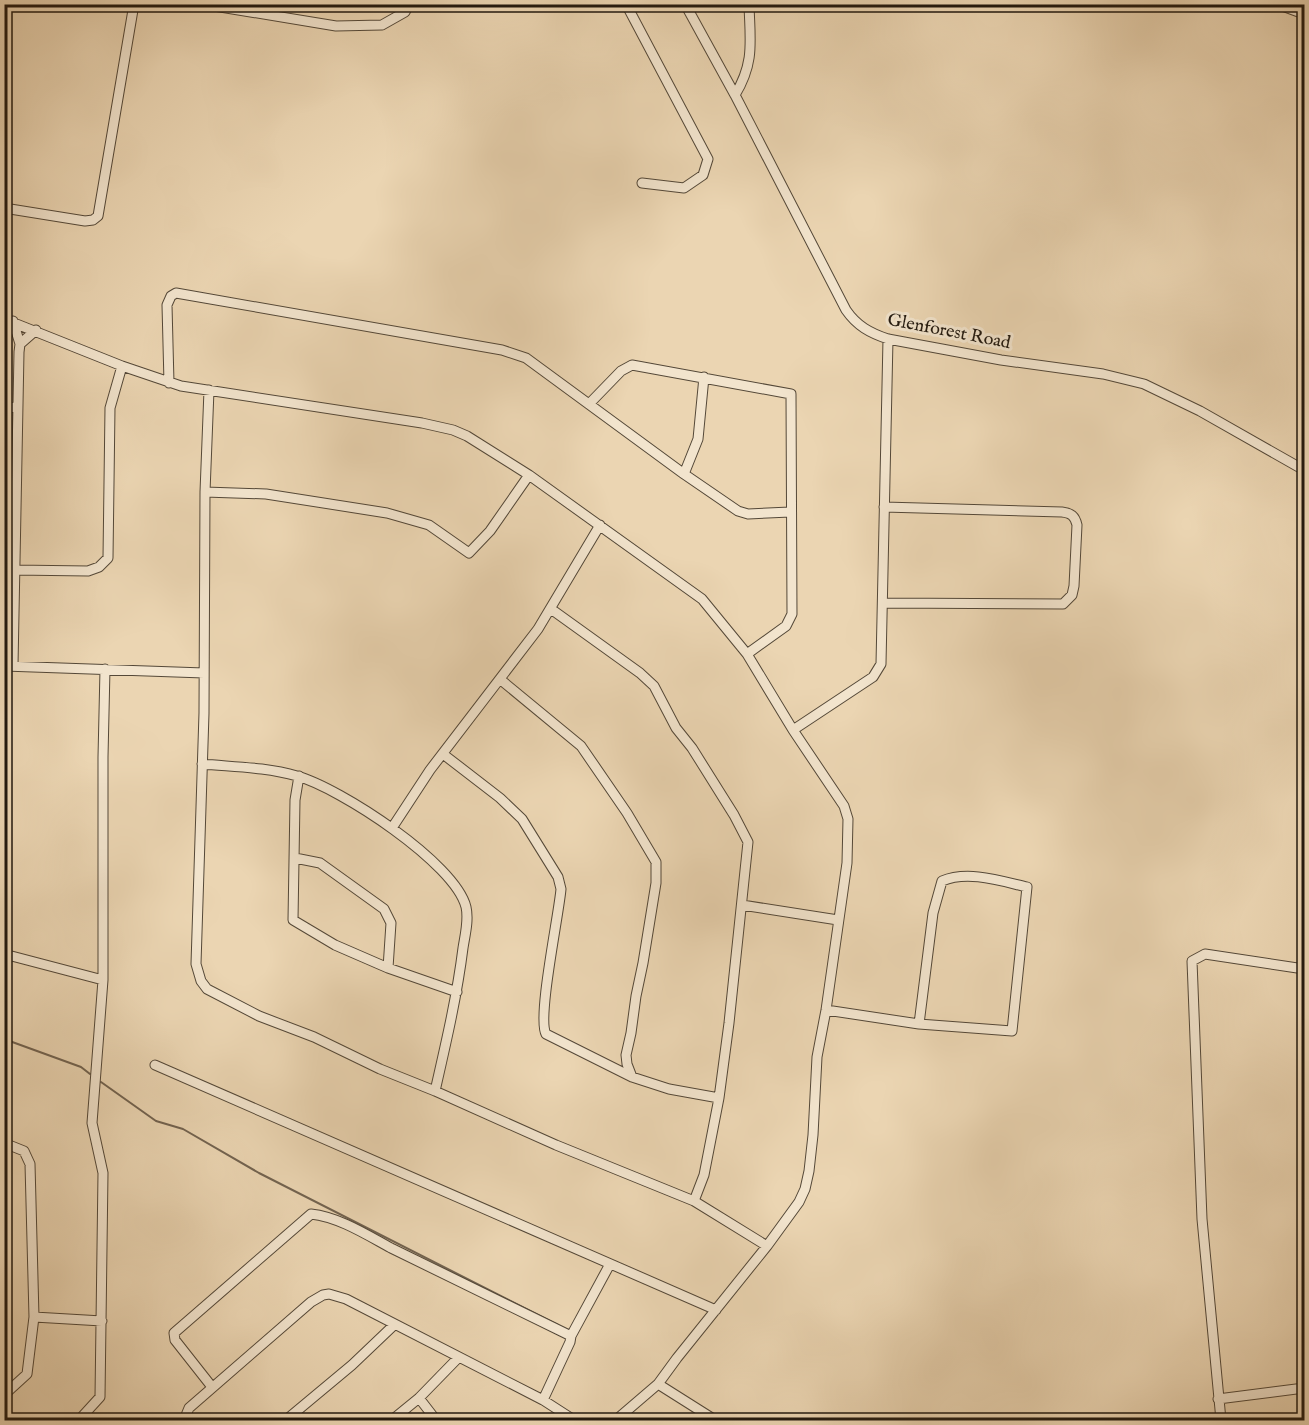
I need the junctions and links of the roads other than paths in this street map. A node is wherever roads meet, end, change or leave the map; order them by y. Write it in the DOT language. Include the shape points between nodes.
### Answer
graph roads {
  1 [pos="134,4"];
  2 [pos="202,4"];
  3 [pos="409,4"];
  4 [pos="626,4"];
  5 [pos="685,4"];
  6 [pos="749,4"];
  7 [pos="1277,4"];
  8 [pos="1305,14"];
  9 [pos="735,94"];
  10 [pos="642,183"];
  11 [pos="4,208"];
  12 [pos="9,320"];
  13 [pos="36,330"];
  14 [pos="888,339"];
  15 [pos="20,344"];
  16 [pos="122,366"];
  17 [pos="704,377"];
  18 [pos="169,383"];
  19 [pos="209,390"];
  20 [pos="589,404"];
  21 [pos="17,407"];
  22 [pos="4,408"];
  23 [pos="1305,470"];
  24 [pos="684,474"];
  25 [pos="529,475"];
  26 [pos="205,492"];
  27 [pos="884,507"];
  28 [pos="790,512"];
  29 [pos="600,525"];
  30 [pos="15,570"];
  31 [pos="884,603"];
  32 [pos="551,609"];
  33 [pos="747,654"];
  34 [pos="9,666"];
  35 [pos="105,669"];
  36 [pos="204,673"];
  37 [pos="501,680"];
  38 [pos="793,730"];
  39 [pos="443,754"];
  40 [pos="202,764"];
  41 [pos="299,776"];
  42 [pos="392,828"];
  43 [pos="295,858"];
  44 [pos="742,905"];
  45 [pos="838,920"];
  46 [pos="4,954"];
  47 [pos="388,968"];
  48 [pos="1305,969"];
  49 [pos="103,980"];
  50 [pos="457,992"];
  51 [pos="826,1010"];
  52 [pos="919,1024"];
  53 [pos="156,1065"];
  54 [pos="632,1077"];
  55 [pos="435,1091"];
  56 [pos="719,1098"];
  57 [pos="4,1143"];
  58 [pos="694,1201"];
  59 [pos="767,1246"];
  60 [pos="610,1264"];
  61 [pos="716,1310"];
  62 [pos="34,1317"];
  63 [pos="102,1321"];
  64 [pos="394,1325"];
  65 [pos="571,1336"];
  66 [pos="458,1358"];
  67 [pos="658,1383"];
  68 [pos="212,1387"];
  69 [pos="1305,1388"];
  70 [pos="4,1395"];
  71 [pos="419,1398"];
  72 [pos="1218,1399"];
  73 [pos="543,1400"];
  74 [pos="79,1420"];
  75 [pos="184,1420"];
  76 [pos="286,1420"];
  77 [pos="392,1420"];
  78 [pos="436,1420"];
  79 [pos="574,1420"];
  80 [pos="616,1420"];
  81 [pos="710,1420"];
  82 [pos="1221,1420"];
  1 -- 11 [label="street" via="99,216 85,221"];
  2 -- 3 [label="street" via="336,26 382,25 405,12"];
  4 -- 10 [label="street" via="708,159 703,175 684,188"];
  5 -- 9 [label="street, Glenforest Road"];
  6 -- 9 [label="street" via="749,61 745,79"];
  7 -- 8 [label="street"];
  9 -- 14 [label="street, Glenforest Road" via="846,310 860,326"];
  12 -- 13 [label="street"];
  12 -- 15 [label="street"];
  13 -- 15 [label="street"];
  13 -- 16 [label="street"];
  14 -- 23 [label="street, Glenforest Road" via="1144,384"];
  14 -- 27 [label="street"];
  15 -- 21 [label="street"];
  16 -- 18 [label="street"];
  16 -- 30 [label="street" via="110,408 108,558 88,571"];
  17 -- 20 [label="street" via="628,366"];
  17 -- 24 [label="street" via="698,439"];
  17 -- 28 [label="street" via="791,394"];
  18 -- 19 [label="street"];
  18 -- 20 [label="street" via="167,305 171,296 182,293 511,352 526,358"];
  19 -- 25 [label="street" via="438,426 467,436"];
  19 -- 26 [label="street"];
  20 -- 24 [label="street"];
  21 -- 22 [label="street"];
  21 -- 30 [label="street"];
  24 -- 28 [label="street" via="743,513"];
  25 -- 26 [label="street" via="490,531 469,553 429,525 387,513 266,494"];
  25 -- 29 [label="street"];
  26 -- 36 [label="street"];
  27 -- 31 [label="street"];
  27 -- 31 [label="street" via="1062,512 1070,513 1077,525 1074,586 1069,600 1063,604"];
  28 -- 33 [label="street" via="791,619"];
  29 -- 32 [label="street"];
  29 -- 33 [label="street" via="702,598"];
  30 -- 34 [label="street"];
  31 -- 38 [label="street" via="879,670"];
  32 -- 37 [label="street"];
  32 -- 44 [label="street" via="640,673 658,692 748,843"];
  33 -- 38 [label="street"];
  34 -- 35 [label="street"];
  35 -- 36 [label="street"];
  35 -- 49 [label="street"];
  36 -- 40 [label="street"];
  37 -- 39 [label="street"];
  37 -- 54 [label="street" via="581,746 656,862 644,963 626,1055"];
  38 -- 45 [label="street" via="844,806 848,819 847,862"];
  39 -- 42 [label="street"];
  39 -- 54 [label="street" via="522,819 560,882 543,1029 549,1037"];
  40 -- 41 [label="street"];
  40 -- 55 [label="street" via="196,964 203,984 259,1016"];
  41 -- 42 [label="street" via="341,795"];
  41 -- 43 [label="street"];
  42 -- 50 [label="street" via="447,875 463,900 466,928"];
  43 -- 47 [label="street" via="320,863 384,909 391,923"];
  43 -- 47 [label="street" via="293,920 335,945"];
  44 -- 45 [label="street"];
  44 -- 56 [label="street"];
  45 -- 51 [label="street"];
  46 -- 49 [label="street"];
  47 -- 50 [label="street"];
  48 -- 72 [label="street" via="1205,954 1192,960 1202,1219"];
  49 -- 63 [label="street" via="92,1123 102,1173"];
  50 -- 55 [label="street"];
  51 -- 52 [label="street"];
  51 -- 59 [label="street" via="817,1057 813,1135 805,1189"];
  52 -- 52 [label="street" via="1012,1031 1027,887 988,878 953,876 942,881 933,913"];
  53 -- 60 [label="street"];
  54 -- 56 [label="street"];
  55 -- 58 [label="street"];
  56 -- 58 [label="street" via="704,1174"];
  57 -- 62 [label="street" via="24,1151 30,1164"];
  58 -- 59 [label="street"];
  59 -- 61 [label="street"];
  60 -- 61 [label="street"];
  60 -- 65 [label="street"];
  61 -- 67 [label="street"];
  62 -- 63 [label="street"];
  62 -- 70 [label="street" via="27,1374"];
  63 -- 74 [label="street" via="100,1397"];
  64 -- 66 [label="street"];
  64 -- 68 [label="street" via="346,1299 323,1295"];
  64 -- 76 [label="street"];
  65 -- 68 [label="street" via="364,1233 311,1214 174,1333 175,1340"];
  65 -- 73 [label="street"];
  66 -- 71 [label="street"];
  66 -- 73 [label="street"];
  67 -- 80 [label="street"];
  67 -- 81 [label="street"];
  68 -- 75 [label="street" via="189,1408"];
  69 -- 72 [label="street"];
  71 -- 77 [label="street"];
  71 -- 78 [label="street"];
  72 -- 82 [label="street"];
  73 -- 79 [label="street"];
}
